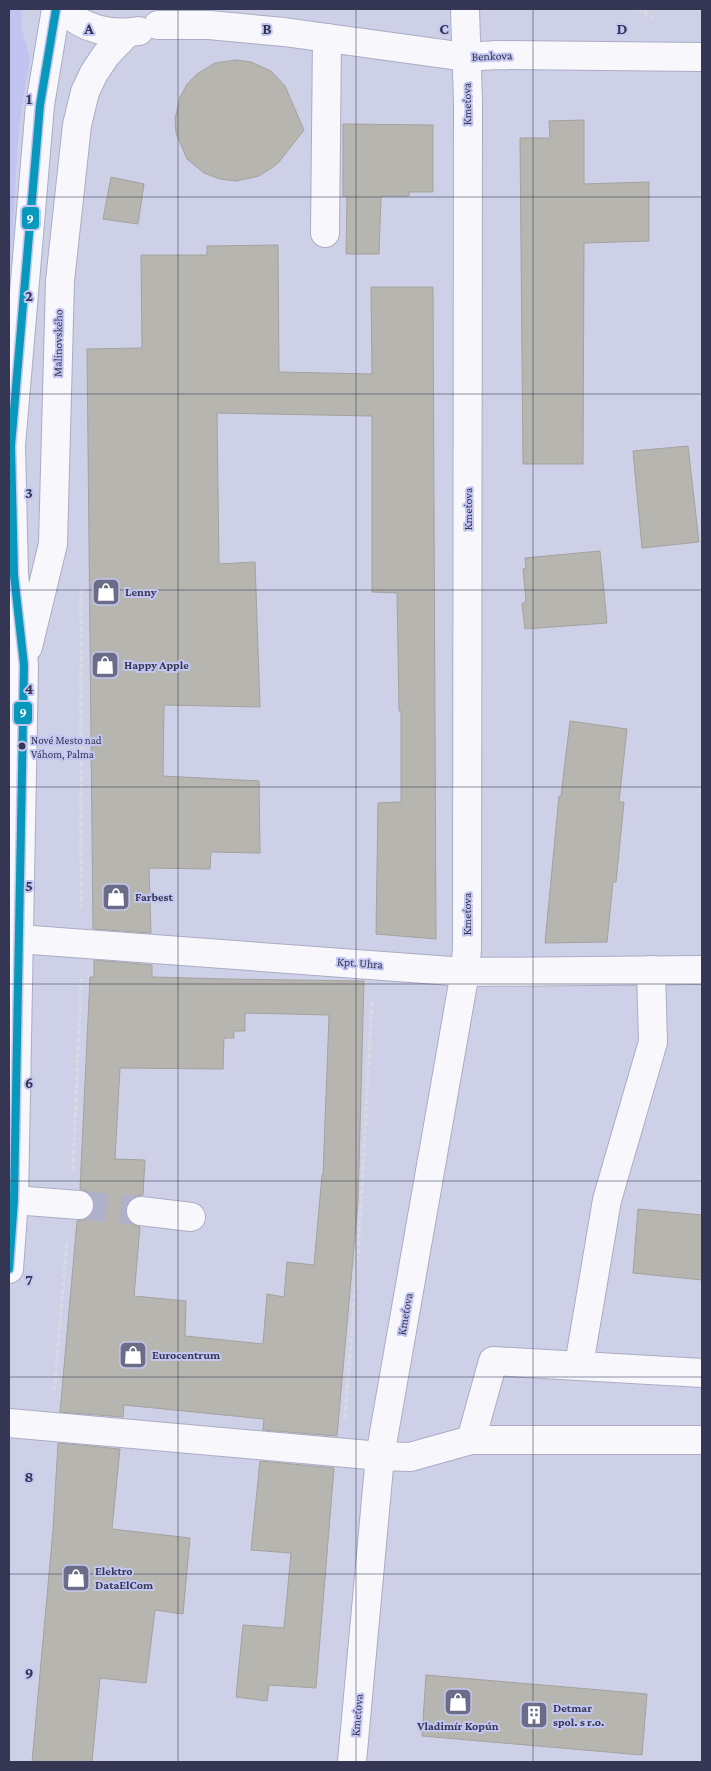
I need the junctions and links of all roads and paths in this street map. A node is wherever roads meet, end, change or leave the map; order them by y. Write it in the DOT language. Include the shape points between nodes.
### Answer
graph roads {
  1 [pos="56,9"];
  2 [pos="63,9"];
  3 [pos="255,9"];
  4 [pos="465,9"];
  5 [pos="647,9"];
  6 [pos="645,13"];
  7 [pos="168,17"];
  8 [pos="284,32"];
  9 [pos="127,34"];
  10 [pos="327,38"];
  11 [pos="466,57"];
  12 [pos="702,57"];
  13 [pos="324,233"];
  14 [pos="81,586"];
  15 [pos="24,665"];
  16 [pos="15,800"];
  17 [pos="18,939"];
  18 [pos="82,944"];
  19 [pos="373,964"];
  20 [pos="650,970"];
  21 [pos="702,970"];
  22 [pos="465,972"];
  23 [pos="12,1104"];
  24 [pos="14,1200"];
  25 [pos="78,1205"];
  26 [pos="141,1211"];
  27 [pos="191,1217"];
  28 [pos="9,1269"];
  29 [pos="579,1365"];
  30 [pos="702,1373"];
  31 [pos="9,1423"];
  32 [pos="471,1440"];
  33 [pos="702,1440"];
  34 [pos="342,1452"];
  35 [pos="380,1456"];
  36 [pos="352,1762"];
  1 -- 15 [label="street, Malinovského" via="40,105 11,446 14,575"];
  2 -- 9 [label="street" via="88,27"];
  3 -- 8 [label="street"];
  4 -- 11 [label="street, Kmeťova"];
  5 -- 6 [label="path"];
  7 -- 8 [label="street, Benkova"];
  7 -- 9 [label="street" via="143,31"];
  8 -- 10 [label="street, Benkova"];
  9 -- 15 [label="street, Malinovského" via="94,73 85,92 77,125 60,281 53,544"];
  10 -- 11 [label="street, Benkova"];
  10 -- 13 [label="street"];
  11 -- 12 [label="street, Benkova"];
  11 -- 22 [label="street, Kmeťova"];
  14 -- 18 [label="path"];
  15 -- 16 [label="street, Malinovského"];
  16 -- 17 [label="street, Malinovského"];
  17 -- 18 [label="street, Kpt. Uhra"];
  17 -- 23 [label="street, Malinovského"];
  18 -- 19 [label="street, Kpt. Uhra"];
  19 -- 22 [label="street, Kpt. Uhra"];
  19 -- 34 [label="path" via="360,1226"];
  20 -- 21 [label="street, Kpt. Uhra"];
  20 -- 22 [label="street, Kpt. Uhra"];
  20 -- 29 [label="street" via="653,1042 607,1200"];
  22 -- 35 [label="street, Kmeťova"];
  23 -- 24 [label="street, Malinovského"];
  24 -- 25 [label="street"];
  24 -- 28 [label="street, Malinovského"];
  26 -- 27 [label="street"];
  29 -- 30 [label="street"];
  29 -- 32 [label="street" via="493,1361"];
  31 -- 34 [label="street"];
  32 -- 33 [label="street"];
  32 -- 35 [label="street" via="410,1457"];
  34 -- 35 [label="street"];
  35 -- 36 [label="street, Kmeťova"];
}
